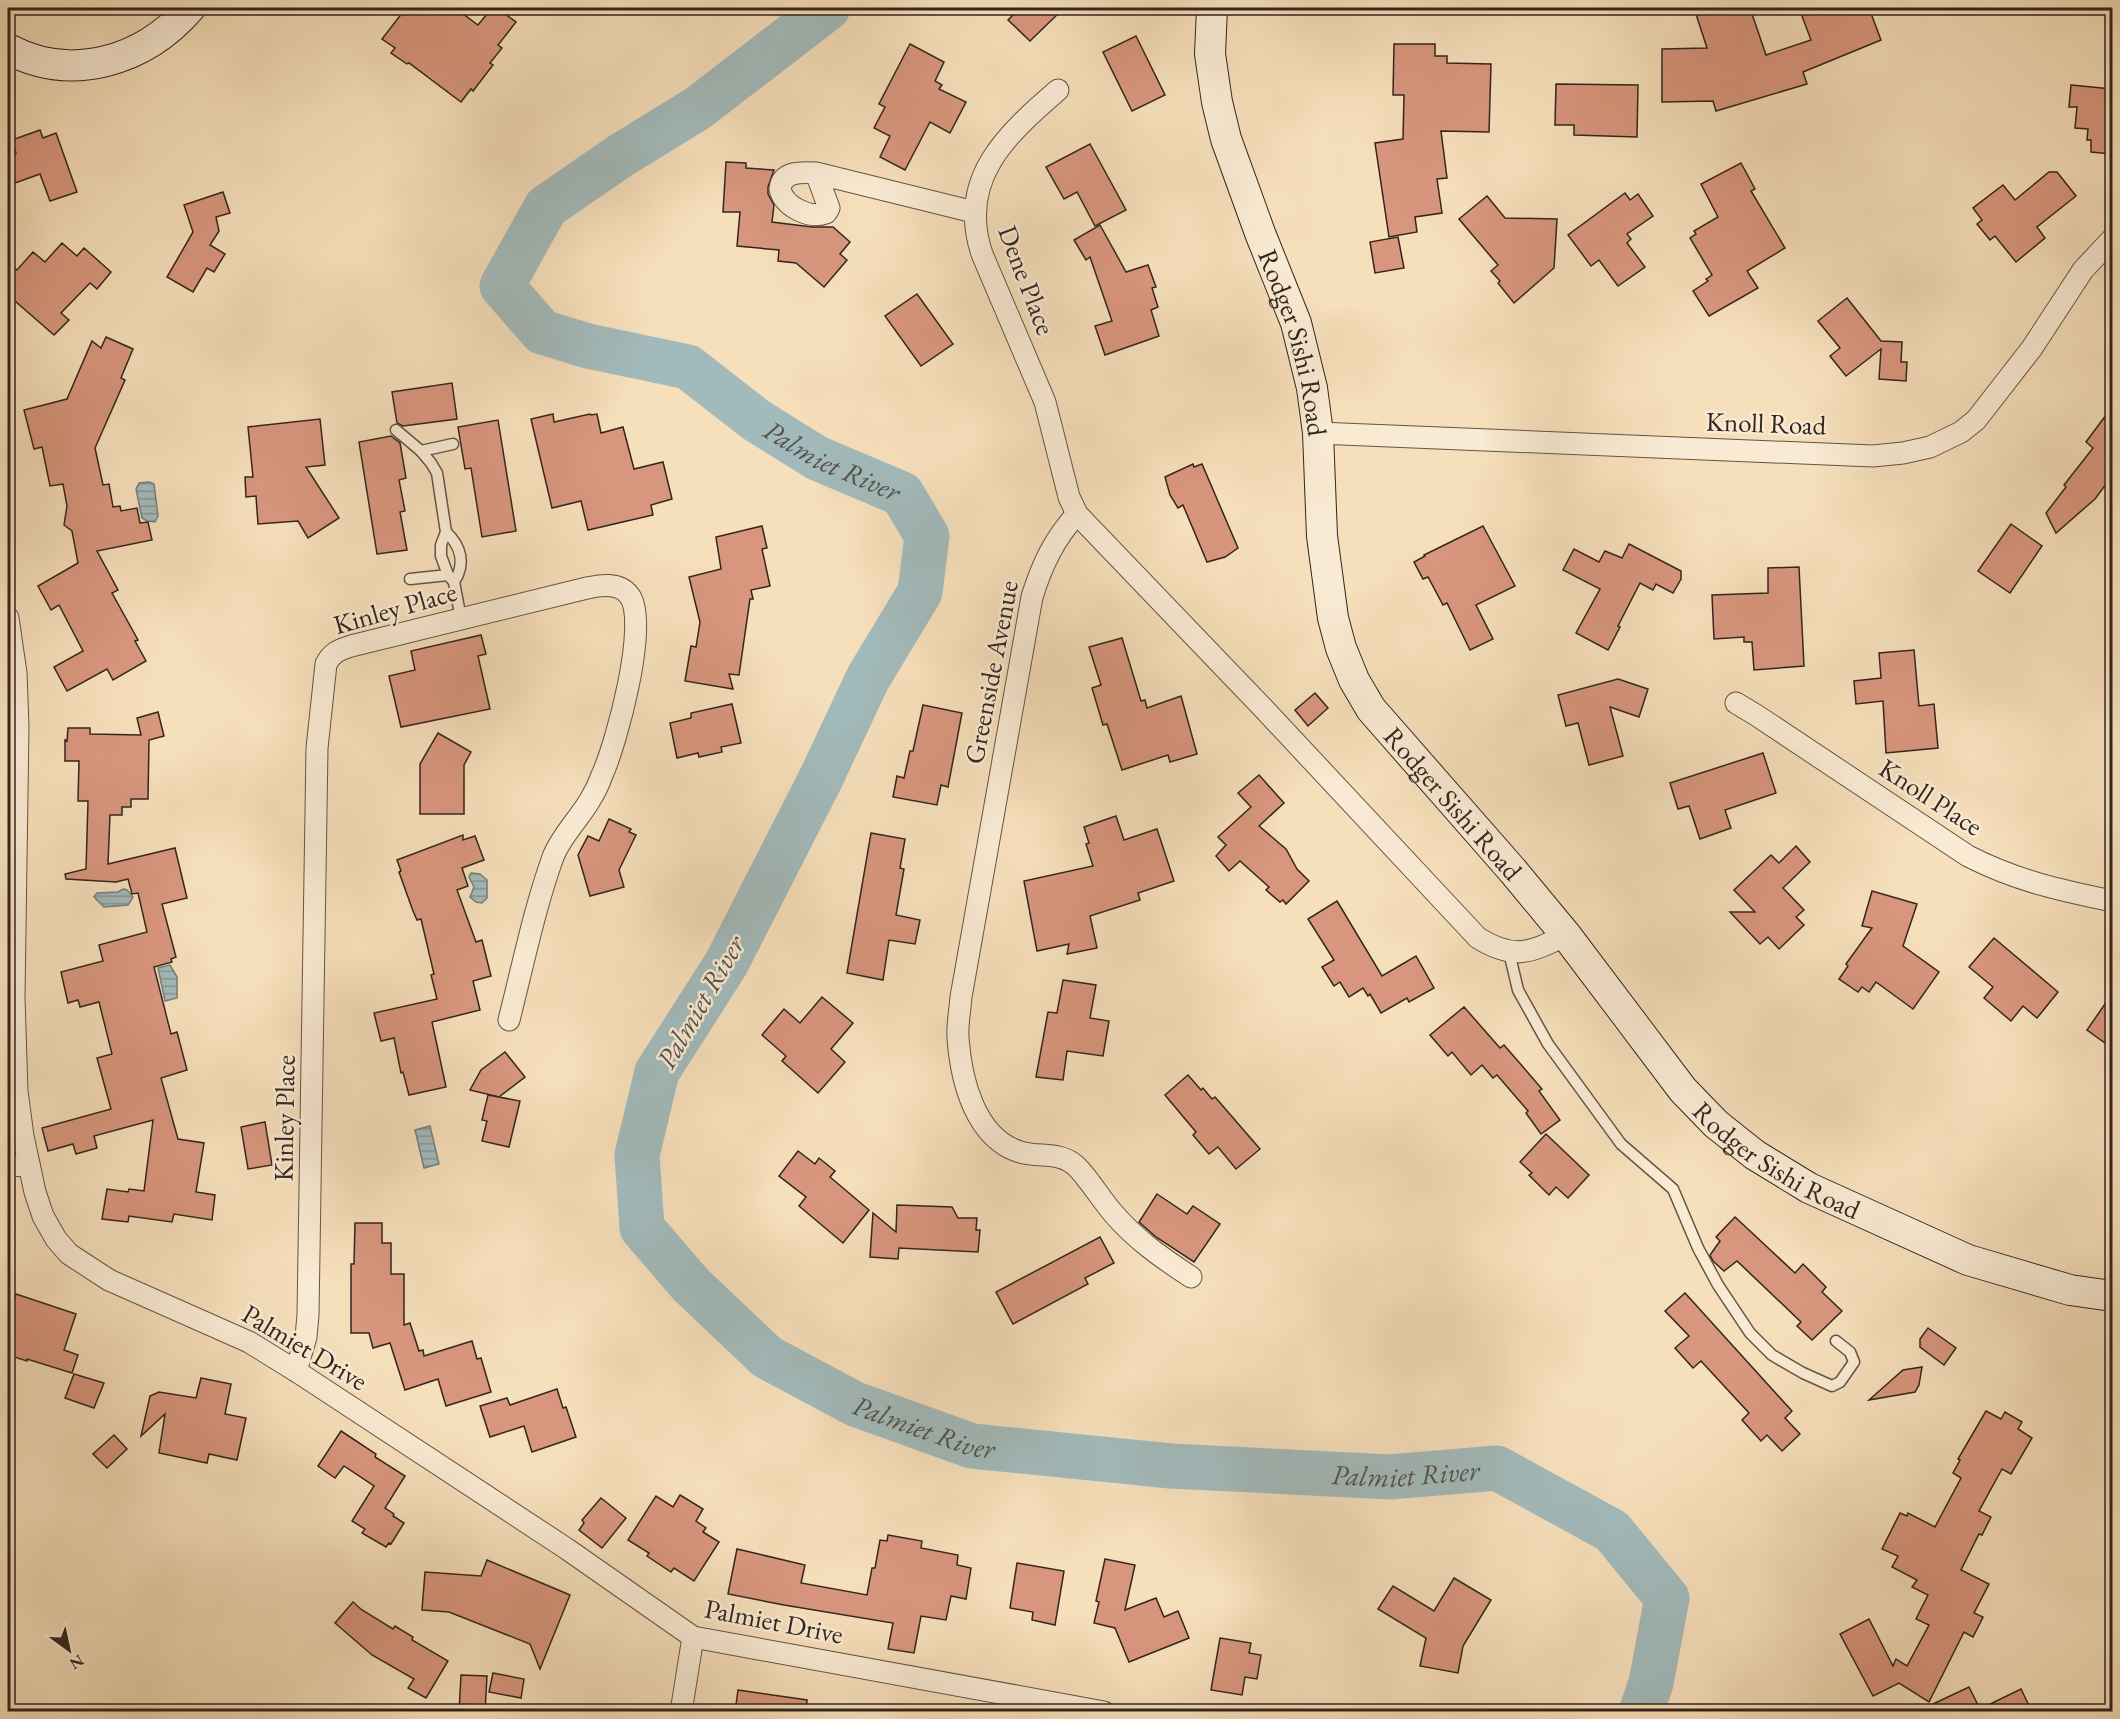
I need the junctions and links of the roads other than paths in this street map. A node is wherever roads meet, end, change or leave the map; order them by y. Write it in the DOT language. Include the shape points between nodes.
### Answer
graph roads {
  1 [pos="190,8"];
  2 [pos="1212,8"];
  3 [pos="8,49"];
  4 [pos="1058,90"];
  5 [pos="816,173"];
  6 [pos="974,212"];
  7 [pos="2112,239"];
  8 [pos="396,430"];
  9 [pos="1318,433"];
  10 [pos="453,444"];
  11 [pos="421,451"];
  12 [pos="1077,514"];
  13 [pos="446,531"];
  14 [pos="451,578"];
  15 [pos="410,579"];
  16 [pos="8,618"];
  17 [pos="461,619"];
  18 [pos="1736,703"];
  19 [pos="12,834"];
  20 [pos="2112,901"];
  21 [pos="1566,935"];
  22 [pos="1509,952"];
  23 [pos="509,1020"];
  24 [pos="18,1166"];
  25 [pos="1191,1277"];
  26 [pos="2112,1296"];
  27 [pos="1836,1341"];
  28 [pos="296,1371"];
  29 [pos="693,1637"];
  30 [pos="681,1712"];
  31 [pos="1104,1712"];
  1 -- 3 [label="main road" via="160,36 114,60 79,66 30,59"];
  2 -- 9 [label="main road, Rodger Sishi Road" via="1210,54 1226,139 1296,323"];
  4 -- 6 [label="street, Dene Place" via="1003,142 984,172"];
  5 -- 6 [label="street"];
  6 -- 12 [label="street, Dene Place" via="982,254 1045,402 1069,497"];
  7 -- 9 [label="street, Knoll Road" via="2083,270 2032,348 1976,420 1930,447 1873,456"];
  8 -- 11 [label="lane"];
  9 -- 21 [label="main road, Rodger Sishi Road" via="1326,577 1341,648 1354,680 1384,725"];
  10 -- 11 [label="lane"];
  11 -- 13 [label="lane" via="436,473"];
  12 -- 22 [label="street" via="1457,918 1478,938"];
  12 -- 25 [label="street, Greenside Avenue" via="1051,547 1032,597 961,997 958,1036 962,1069 979,1116 1003,1145 1022,1153 1062,1156 1068,1160 1138,1239"];
  13 -- 14 [label="lane" via="441,556"];
  13 -- 14 [label="lane" via="458,546 461,561 460,573"];
  14 -- 15 [label="lane"];
  14 -- 17 [label="lane"];
  16 -- 19 [label="street, Palmiet Drive" via="18,727"];
  17 -- 23 [label="street, Kinley Place" via="601,585 623,589 634,603 636,615 624,707 614,743 591,799 555,854"];
  17 -- 28 [label="street, Kinley Place" via="351,646 336,651 326,663 317,748 309,1294 306,1337"];
  18 -- 20 [label="street, Knoll Place" via="1994,870"];
  19 -- 24 [label="street, Palmiet Drive"];
  21 -- 22 [label="street" via="1542,947"];
  21 -- 26 [label="main road, Rodger Sishi Road" via="1683,1089 1716,1124 1755,1155 1809,1188 1968,1260 2070,1290"];
  22 -- 27 [label="lane" via="1518,990 1548,1044 1621,1144 1673,1189 1698,1248 1750,1333 1772,1355 1832,1386 1840,1382 1854,1362 1850,1352"];
  24 -- 28 [label="street, Palmiet Drive" via="56,1239 69,1254 109,1280 249,1342"];
  28 -- 29 [label="street, Palmiet Drive"];
  29 -- 30 [label="street"];
  29 -- 31 [label="street, Palmiet Drive"];
}
